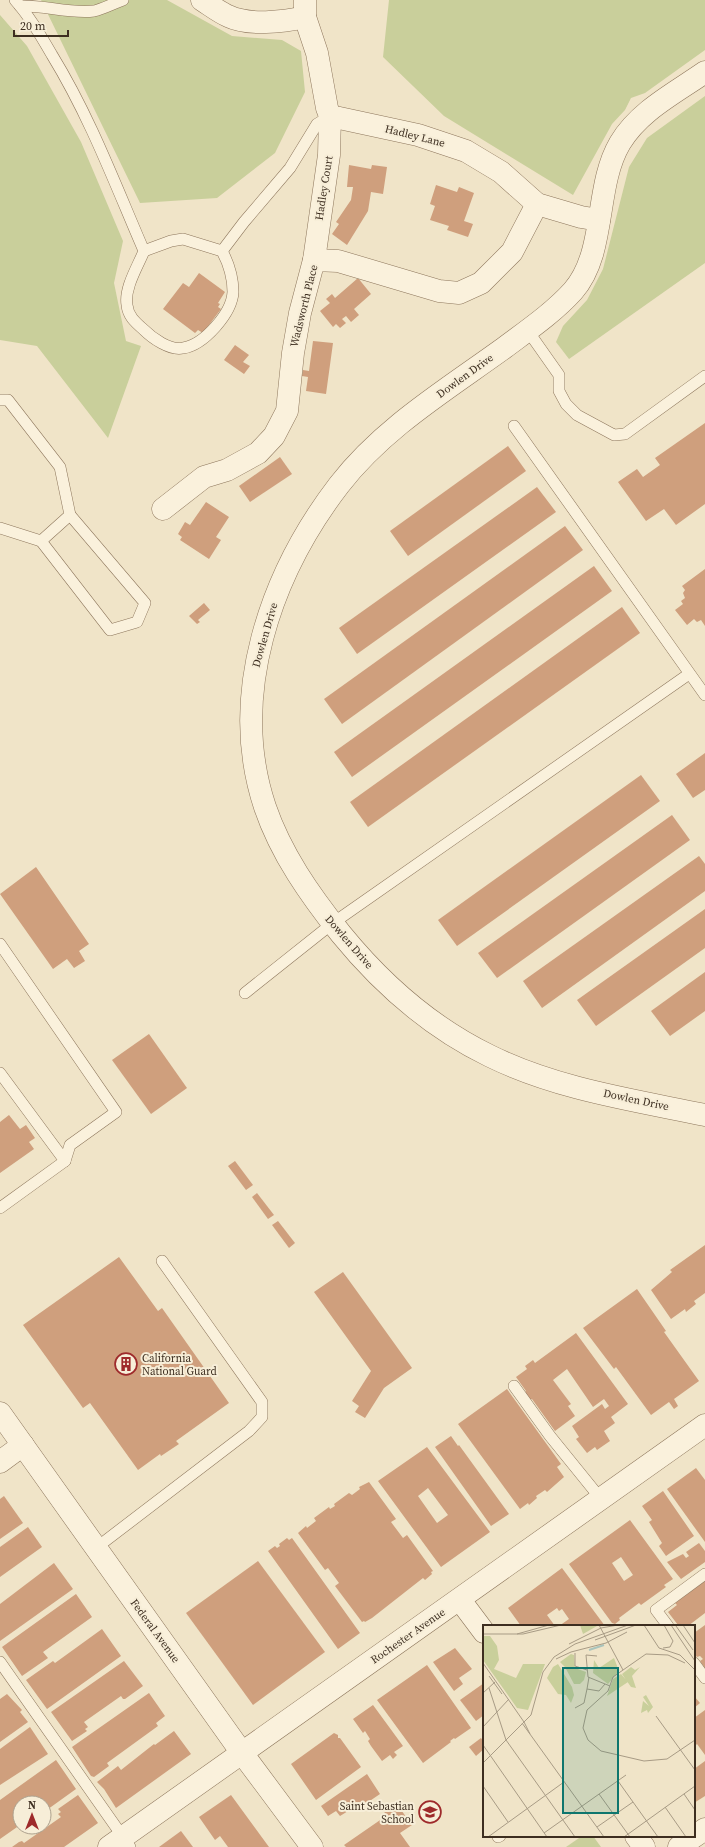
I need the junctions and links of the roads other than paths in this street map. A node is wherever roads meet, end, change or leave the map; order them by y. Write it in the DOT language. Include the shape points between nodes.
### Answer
graph roads {
  1 [pos="123,0"];
  2 [pos="202,0"];
  3 [pos="18,3"];
  4 [pos="305,9"];
  5 [pos="705,72"];
  6 [pos="330,116"];
  7 [pos="537,204"];
  8 [pos="599,220"];
  9 [pos="144,251"];
  10 [pos="222,251"];
  11 [pos="314,260"];
  12 [pos="528,331"];
  13 [pos="705,376"];
  14 [pos="0,400"];
  15 [pos="514,426"];
  16 [pos="163,509"];
  17 [pos="70,515"];
  18 [pos="0,528"];
  19 [pos="41,541"];
  20 [pos="689,674"];
  21 [pos="705,695"];
  22 [pos="333,923"];
  23 [pos="0,944"];
  24 [pos="245,993"];
  25 [pos="1,1077"];
  26 [pos="705,1115"];
  27 [pos="64,1161"];
  28 [pos="0,1208"];
  29 [pos="162,1261"];
  30 [pos="514,1386"];
  31 [pos="0,1413"];
  32 [pos="703,1429"];
  33 [pos="23,1445"];
  34 [pos="0,1462"];
  35 [pos="601,1499"];
  36 [pos="96,1548"];
  37 [pos="705,1574"];
  38 [pos="460,1600"];
  39 [pos="667,1625"];
  40 [pos="483,1631"];
  41 [pos="0,1662"];
  42 [pos="695,1664"];
  43 [pos="705,1678"];
  44 [pos="242,1753"];
  45 [pos="705,1829"];
  46 [pos="695,1836"];
  47 [pos="637,1837"];
  48 [pos="693,1837"];
  49 [pos="121,1844"];
  50 [pos="312,1847"];
  51 [pos="644,1847"];
  52 [pos="679,1847"];
  1 -- 3 [label="lane" via="95,11 69,11"];
  2 -- 4 [label="street" via="229,17 256,22 287,21"];
  3 -- 9 [label="lane" via="72,88"];
  4 -- 6 [label="street" via="318,52"];
  5 -- 8 [label="street, Dowlen Drive" via="641,116 620,143 608,171"];
  6 -- 7 [label="street, Hadley Lane" via="418,135 466,151 502,172"];
  6 -- 10 [label="lane" via="317,124 290,168"];
  6 -- 11 [label="street, Hadley Court" via="329,155"];
  7 -- 8 [label="street, Hadley Lane"];
  7 -- 11 [label="street, Wadsworth Place" via="512,252 481,283 459,293 440,291 338,261"];
  8 -- 12 [label="street, Dowlen Drive" via="588,267 576,287"];
  9 -- 10 [label="lane" via="183,239"];
  9 -- 10 [label="lane" via="129,289 126,304 130,318 147,333 169,346 183,349 202,341 216,326 229,305 233,293 229,264"];
  11 -- 16 [label="street, Wadsworth Place" via="300,313 287,411 274,436 258,453 227,470 204,477"];
  12 -- 13 [label="lane" via="559,375 559,391 566,404 577,415 614,434 625,434"];
  12 -- 22 [label="street, Dowlen Drive" via="402,421 372,447 340,484 307,531 266,622 254,672 251,718 254,764 265,807 280,841 298,875"];
  14 -- 17 [label="lane" via="8,400 60,467"];
  15 -- 20 [label="lane"];
  17 -- 19 [label="lane"];
  17 -- 19 [label="lane" via="145,603 137,622 110,630"];
  18 -- 19 [label="lane"];
  20 -- 21 [label="lane"];
  20 -- 22 [label="lane"];
  22 -- 24 [label="lane"];
  22 -- 26 [label="street, Dowlen Drive" via="385,982 439,1026 489,1056 554,1082"];
  23 -- 27 [label="lane" via="116,1112 70,1145"];
  25 -- 27 [label="lane"];
  27 -- 28 [label="lane"];
  29 -- 36 [label="lane" via="262,1402 262,1418 249,1431"];
  30 -- 35 [label="lane"];
  31 -- 33 [label="street, Federal Avenue"];
  32 -- 35 [label="street, Rochester Avenue"];
  33 -- 34 [label="street"];
  33 -- 36 [label="street, Federal Avenue"];
  35 -- 38 [label="street, Rochester Avenue"];
  36 -- 44 [label="street, Federal Avenue"];
  37 -- 39 [label="lane" via="656,1610"];
  38 -- 40 [label="street"];
  38 -- 44 [label="street, Rochester Avenue"];
  41 -- 49 [label="lane"];
  42 -- 43 [label="lane"];
  44 -- 49 [label="street, Rochester Avenue"];
  44 -- 50 [label="street, Federal Avenue"];
  45 -- 46 [label="street"];
  47 -- 51 [label="street"];
  48 -- 52 [label="street"];
}
